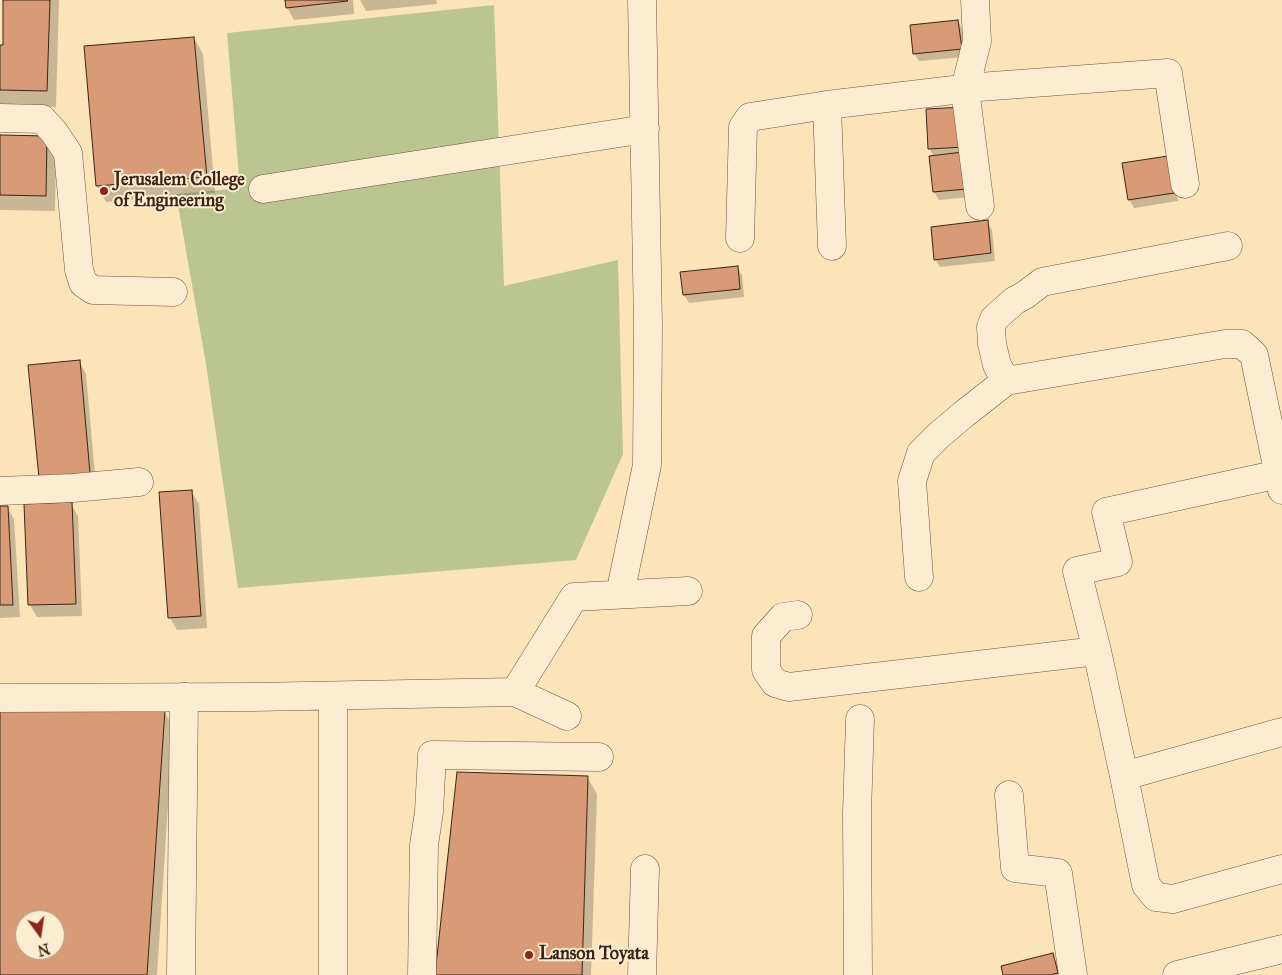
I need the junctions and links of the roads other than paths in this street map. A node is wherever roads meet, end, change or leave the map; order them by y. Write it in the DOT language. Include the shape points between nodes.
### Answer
graph roads {
  1 [pos="642,0"];
  2 [pos="975,0"];
  3 [pos="965,89"];
  4 [pos="827,105"];
  5 [pos="0,118"];
  6 [pos="645,129"];
  7 [pos="1185,184"];
  8 [pos="263,189"];
  9 [pos="980,206"];
  10 [pos="740,238"];
  11 [pos="832,246"];
  12 [pos="1228,246"];
  13 [pos="173,292"];
  14 [pos="1006,381"];
  15 [pos="139,482"];
  16 [pos="1280,483"];
  17 [pos="0,491"];
  18 [pos="919,577"];
  19 [pos="688,591"];
  20 [pos="620,594"];
  21 [pos="798,615"];
  22 [pos="1097,651"];
  23 [pos="515,692"];
  24 [pos="334,696"];
  25 [pos="184,697"];
  26 [pos="0,698"];
  27 [pos="567,716"];
  28 [pos="860,719"];
  29 [pos="1282,732"];
  30 [pos="599,757"];
  31 [pos="1124,776"];
  32 [pos="1009,795"];
  33 [pos="1282,868"];
  34 [pos="645,869"];
  35 [pos="1282,949"];
  36 [pos="181,975"];
  37 [pos="333,975"];
  38 [pos="422,975"];
  39 [pos="642,975"];
  40 [pos="858,975"];
  41 [pos="1073,975"];
  42 [pos="1177,975"];
  1 -- 6 [label="street"];
  2 -- 3 [label="street" via="976,41"];
  3 -- 4 [label="street"];
  3 -- 7 [label="street" via="1168,73"];
  3 -- 9 [label="street"];
  4 -- 10 [label="street" via="750,117 743,127"];
  4 -- 11 [label="street"];
  5 -- 13 [label="street" via="42,119 68,153 78,270 83,284 94,290"];
  6 -- 8 [label="street"];
  6 -- 20 [label="street" via="647,465"];
  12 -- 14 [label="street" via="1042,282 1014,301 994,319 991,327 998,366"];
  14 -- 16 [label="street" via="1242,344 1254,355"];
  14 -- 18 [label="street" via="921,453 912,481"];
  15 -- 17 [label="street"];
  16 -- 22 [label="street" via="1106,512 1118,562 1077,571"];
  19 -- 20 [label="street"];
  20 -- 23 [label="street" via="574,597"];
  21 -- 22 [label="street" via="783,617 766,636 766,670 776,682 789,687"];
  22 -- 31 [label="street"];
  23 -- 24 [label="street"];
  23 -- 27 [label="street"];
  24 -- 25 [label="street"];
  24 -- 37 [label="street"];
  25 -- 26 [label="street"];
  25 -- 36 [label="street"];
  28 -- 40 [label="street"];
  29 -- 31 [label="street"];
  30 -- 38 [label="street" via="432,755 424,845"];
  31 -- 33 [label="street" via="1146,885 1156,897 1173,899"];
  32 -- 41 [label="street" via="1014,868 1058,873"];
  34 -- 39 [label="street"];
  35 -- 42 [label="street"];
}
